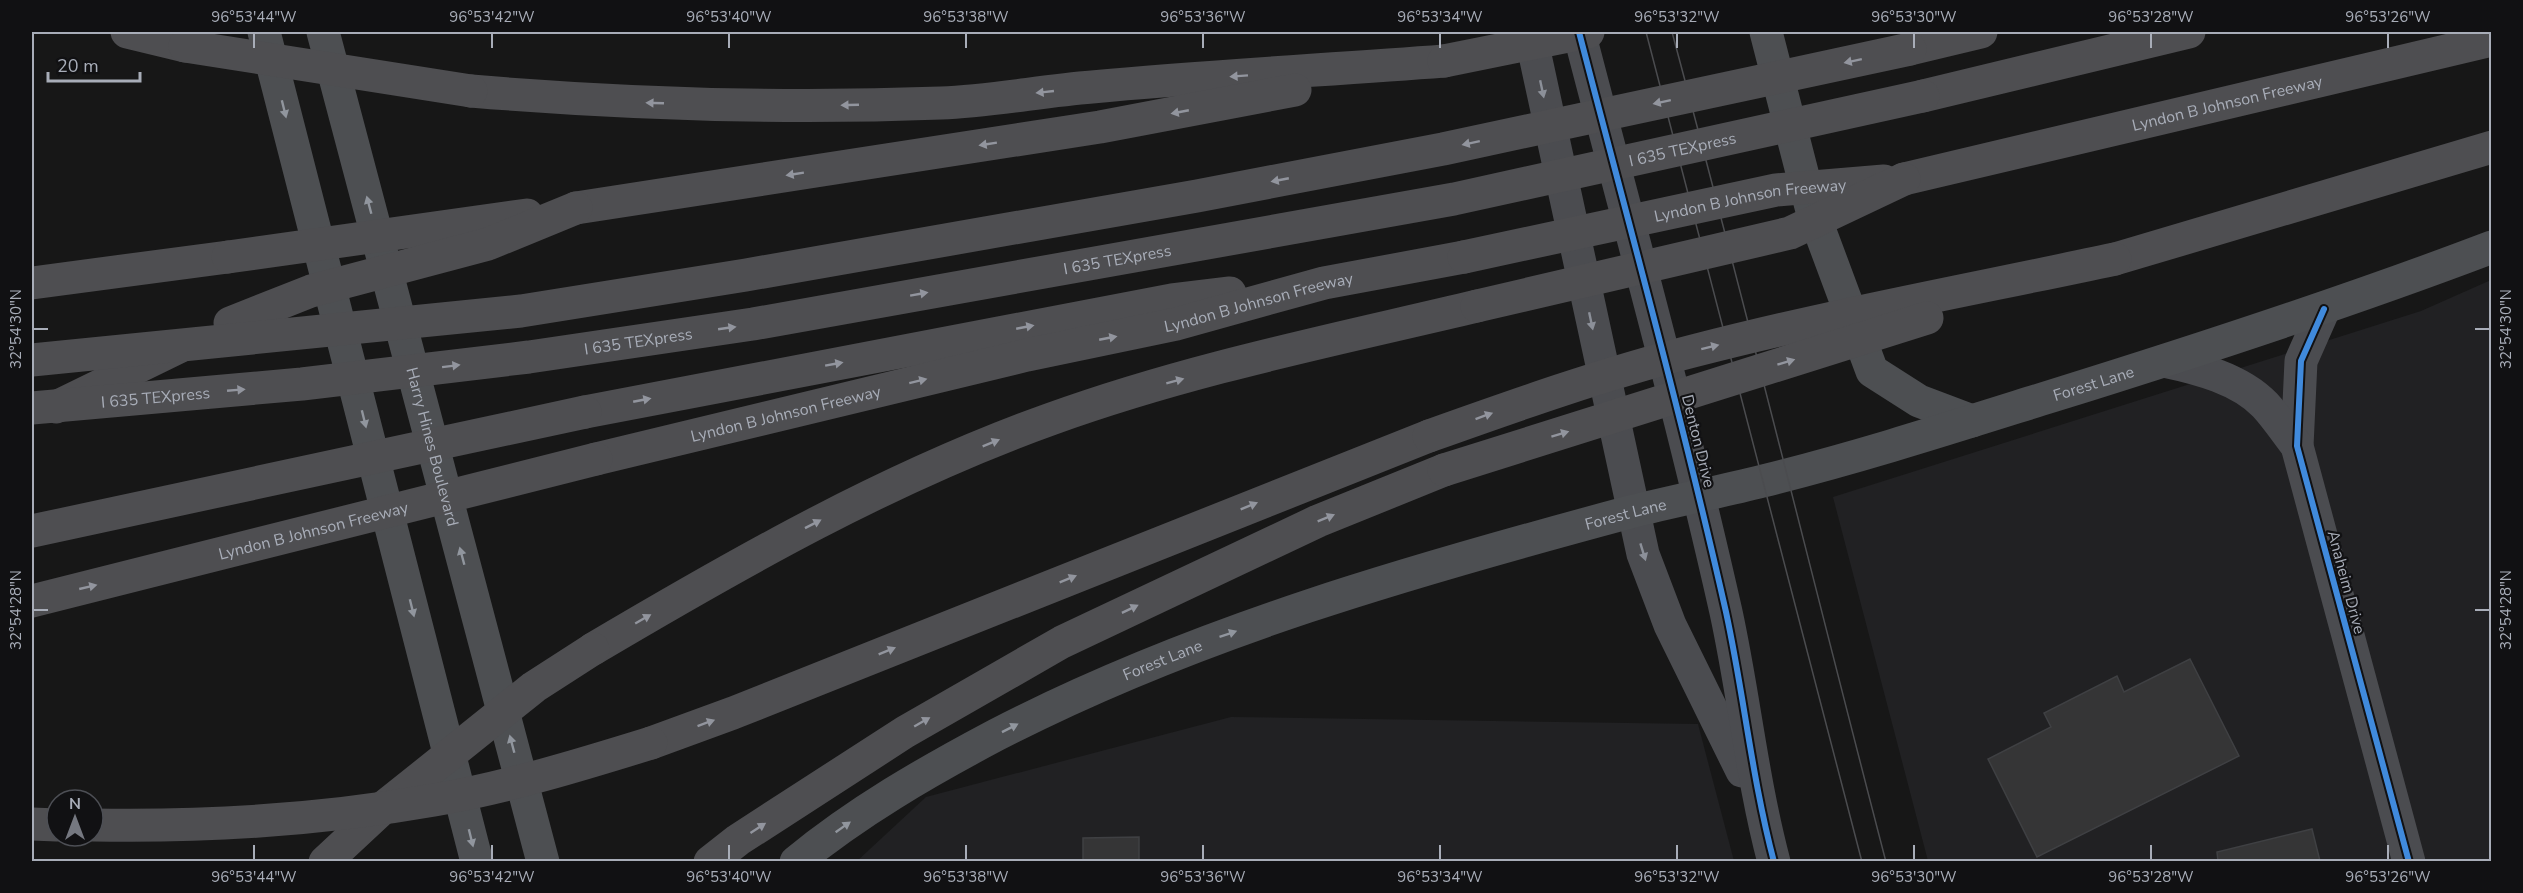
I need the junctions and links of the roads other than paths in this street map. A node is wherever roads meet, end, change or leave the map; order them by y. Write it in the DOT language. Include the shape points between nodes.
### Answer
graph roads {
  1 [pos="128,32"];
  2 [pos="264,32"];
  3 [pos="323,32"];
  4 [pos="1530,32"];
  5 [pos="1580,32"];
  6 [pos="1588,32"];
  7 [pos="1766,32"];
  8 [pos="1981,32"];
  9 [pos="2189,32"];
  10 [pos="2492,40"];
  11 [pos="1444,61"];
  12 [pos="2492,147"];
  13 [pos="1904,179"];
  14 [pos="576,208"];
  15 [pos="2492,247"];
  16 [pos="2115,259"];
  17 [pos="32,283"];
  18 [pos="1324,283"];
  19 [pos="2324,309"];
  20 [pos="32,360"];
  21 [pos="2164,361"];
  22 [pos="32,408"];
  23 [pos="32,419"];
  24 [pos="1972,421"];
  25 [pos="2297,446"];
  26 [pos="1699,497"];
  27 [pos="1632,512"];
  28 [pos="32,531"];
  29 [pos="32,601"];
  30 [pos="1759,805"];
  31 [pos="105,825"];
  32 [pos="325,861"];
  33 [pos="477,861"];
  34 [pos="543,861"];
  35 [pos="710,861"];
  36 [pos="796,861"];
  37 [pos="1774,861"];
  38 [pos="2409,861"];
  11 -- 1 [label="highway, one-way, bridge" via="1091,87 944,103 705,105 471,91 185,46"];
  2 -- 33 [label="main road, one-way"];
  34 -- 3 [label="main road, Harry Hines Boulevard, one-way"];
  4 -- 27 [label="street, Denton Drive, one-way"];
  5 -- 26 [label="street, Denton Drive"];
  6 -- 11 [label="highway, bridge"];
  7 -- 24 [label="main road" via="1811,207 1872,371 1919,401"];
  8 -- 20 [label="highway, one-way, bridge" via="1443,149 746,275 520,311"];
  22 -- 9 [label="highway, I 635 TEXpress, one-way, bridge" via="302,384 529,357 753,324 1454,199 1923,96"];
  10 -- 13 [label="highway, Lyndon B Johnson Freeway"];
  11 -- 14 [label="highway, one-way" via="1100,127"];
  12 -- 16 [label="highway"];
  13 -- 18 [label="highway, Lyndon B Johnson Freeway, bridge" via="1776,190"];
  32 -- 13 [label="highway, one-way, bridge" via="384,807 534,687 742,561 849,505 1047,420 1104,400 1258,358 1790,233"];
  14 -- 17 [label="highway, bridge"];
  14 -- 23 [label="highway, bridge" via="488,244 311,291 230,323"];
  15 -- 19 [label="main road, Forest Lane"];
  31 -- 16 [label="highway, one-way, bridge" via="257,822 350,813 436,800 574,766 733,713 1285,492 1528,401 1768,333"];
  35 -- 16 [label="highway, one-way, bridge" via="905,732 1062,642 1318,521 1444,470"];
  28 -- 18 [label="highway, one-way, bridge" via="585,412 1172,300"];
  29 -- 18 [label="highway, Lyndon B Johnson Freeway, one-way, bridge" via="596,459 1027,355 1176,324"];
  19 -- 21 [label="main road, Forest Lane"];
  19 -- 25 [label="street, Anaheim Drive" via="2301,361"];
  21 -- 24 [label="main road, Forest Lane"];
  21 -- 25 [label="street, Anaheim Drive" via="2208,370 2264,404"];
  24 -- 26 [label="main road, Forest Lane"];
  25 -- 38 [label="street, Anaheim Drive"];
  26 -- 27 [label="main road, Forest Lane"];
  26 -- 30 [label="street, Denton Drive" via="1726,616"];
  27 -- 30 [label="street, Denton Drive, one-way" via="1670,625"];
  36 -- 27 [label="main road, Forest Lane, one-way" via="942,763 1112,680 1216,638 1338,597"];
  30 -- 37 [label="street, Denton Drive"];
}
